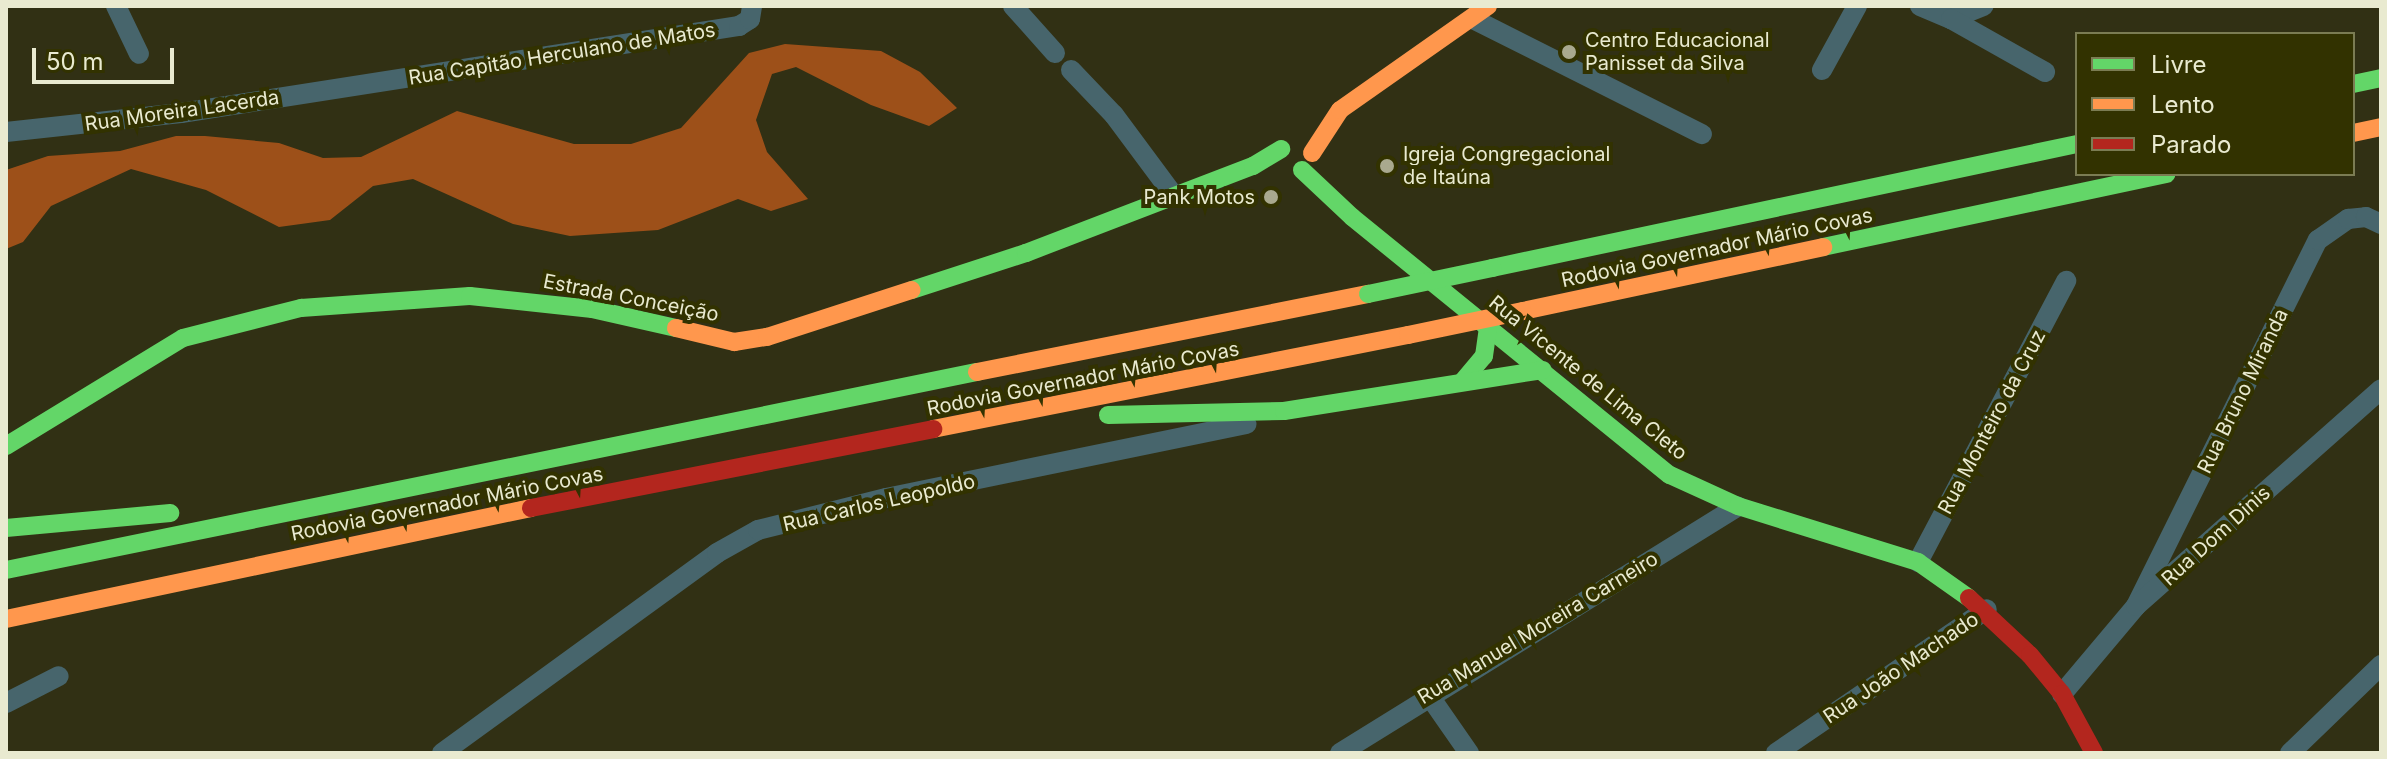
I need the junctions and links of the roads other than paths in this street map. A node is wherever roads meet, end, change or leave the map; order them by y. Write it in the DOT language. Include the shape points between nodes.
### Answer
graph roads {
  1 [pos="116,6"];
  2 [pos="752,6"];
  3 [pos="1013,6"];
  4 [pos="1857,6"];
  5 [pos="1920,6"];
  6 [pos="1983,6"];
  7 [pos="1482,13"];
  8 [pos="1951,19"];
  9 [pos="1055,53"];
  10 [pos="139,54"];
  11 [pos="1071,70"];
  12 [pos="1822,70"];
  13 [pos="2045,72"];
  14 [pos="2381,78"];
  15 [pos="2355,84"];
  16 [pos="358,86"];
  17 [pos="1331,120"];
  18 [pos="2381,127"];
  19 [pos="6,132"];
  20 [pos="1302,132"];
  21 [pos="2355,133"];
  22 [pos="1702,134"];
  23 [pos="2075,144"];
  24 [pos="1282,157"];
  25 [pos="1308,162"];
  26 [pos="2157,176"];
  27 [pos="1175,197"];
  28 [pos="2381,224"];
  29 [pos="2066,281"];
  30 [pos="1488,327"];
  31 [pos="1543,370"];
  32 [pos="1462,382"];
  33 [pos="2381,389"];
  34 [pos="1284,411"];
  35 [pos="931,433"];
  36 [pos="6,446"];
  37 [pos="528,461"];
  38 [pos="373,474"];
  39 [pos="1738,506"];
  40 [pos="194,509"];
  41 [pos="6,528"];
  42 [pos="1918,562"];
  43 [pos="6,570"];
  44 [pos="2136,606"];
  45 [pos="1987,609"];
  46 [pos="6,619"];
  47 [pos="2376,671"];
  48 [pos="59,676"];
  49 [pos="1428,694"];
  50 [pos="2062,694"];
  51 [pos="6,703"];
  52 [pos="439,751"];
  53 [pos="1340,753"];
  54 [pos="1469,753"];
  55 [pos="1776,753"];
  56 [pos="2094,753"];
  57 [pos="2290,753"];
  1 -- 10 [label="street"];
  2 -- 16 [label="street, Rua Capitão Herculano de Matos" via="750,19 739,26"];
  3 -- 9 [label="street"];
  4 -- 12 [label="street"];
  5 -- 8 [label="street"];
  6 -- 8 [label="street"];
  7 -- 17 [label="main road"];
  7 -- 22 [label="street"];
  8 -- 13 [label="street"];
  11 -- 27 [label="street" via="1114,115"];
  14 -- 15 [label="main road"];
  16 -- 19 [label="street, Rua Moreira Lacerda"];
  17 -- 20 [label="main road"];
  17 -- 25 [label="main road"];
  18 -- 21 [label="main road"];
  23 -- 37 [label="main road, Rodovia Governador Mário Covas, bridge" via="1368,294"];
  24 -- 25 [label="main road"];
  24 -- 25 [label="main road" via="1298,139"];
  24 -- 27 [label="main road, Estrada Conceição"];
  25 -- 30 [label="main road, Rua Vicente de Lima Cleto" via="1330,195"];
  26 -- 35 [label="main road, Rodovia Governador Mário Covas, bridge"];
  27 -- 36 [label="main road, Estrada Conceição" via="870,306 734,342 592,309 470,296 341,304 245,319 183,338"];
  28 -- 44 [label="street, Rua Bruno Miranda" via="2366,217 2348,219 2318,240"];
  29 -- 42 [label="street, Rua Monteiro da Cruz"];
  30 -- 31 [label="main road, Rua Vicente de Lima Cleto"];
  30 -- 32 [label="main road" via="1484,356"];
  31 -- 32 [label="main road"];
  31 -- 39 [label="main road, Rua Vicente de Lima Cleto" via="1670,475"];
  32 -- 34 [label="main road"];
  33 -- 44 [label="street, Rua Dom Dinis"];
  34 -- 35 [label="main road" via="1107,415"];
  34 -- 52 [label="street, Rua Carlos Leopoldo" via="1232,428 886,498 758,530 717,553"];
  35 -- 46 [label="main road, Rodovia Governador Mário Covas" via="506,513"];
  37 -- 38 [label="main road"];
  37 -- 43 [label="main road, Rodovia Governador Mário Covas"];
  39 -- 42 [label="main road, Rua Vicente de Lima Cleto"];
  39 -- 49 [label="street, Rua Manuel Moreira Carneiro"];
  40 -- 41 [label="main road"];
  42 -- 45 [label="main road, Rua Vicente de Lima Cleto"];
  44 -- 50 [label="street, Rua Dom Dinis"];
  45 -- 50 [label="main road, Rua Vicente de Lima Cleto"];
  45 -- 55 [label="street, Rua João Machado"];
  47 -- 57 [label="street"];
  48 -- 51 [label="street"];
  49 -- 53 [label="street, Rua Manuel Moreira Carneiro"];
  49 -- 54 [label="street"];
  50 -- 56 [label="main road, Rua Vicente de Lima Cleto"];
}
